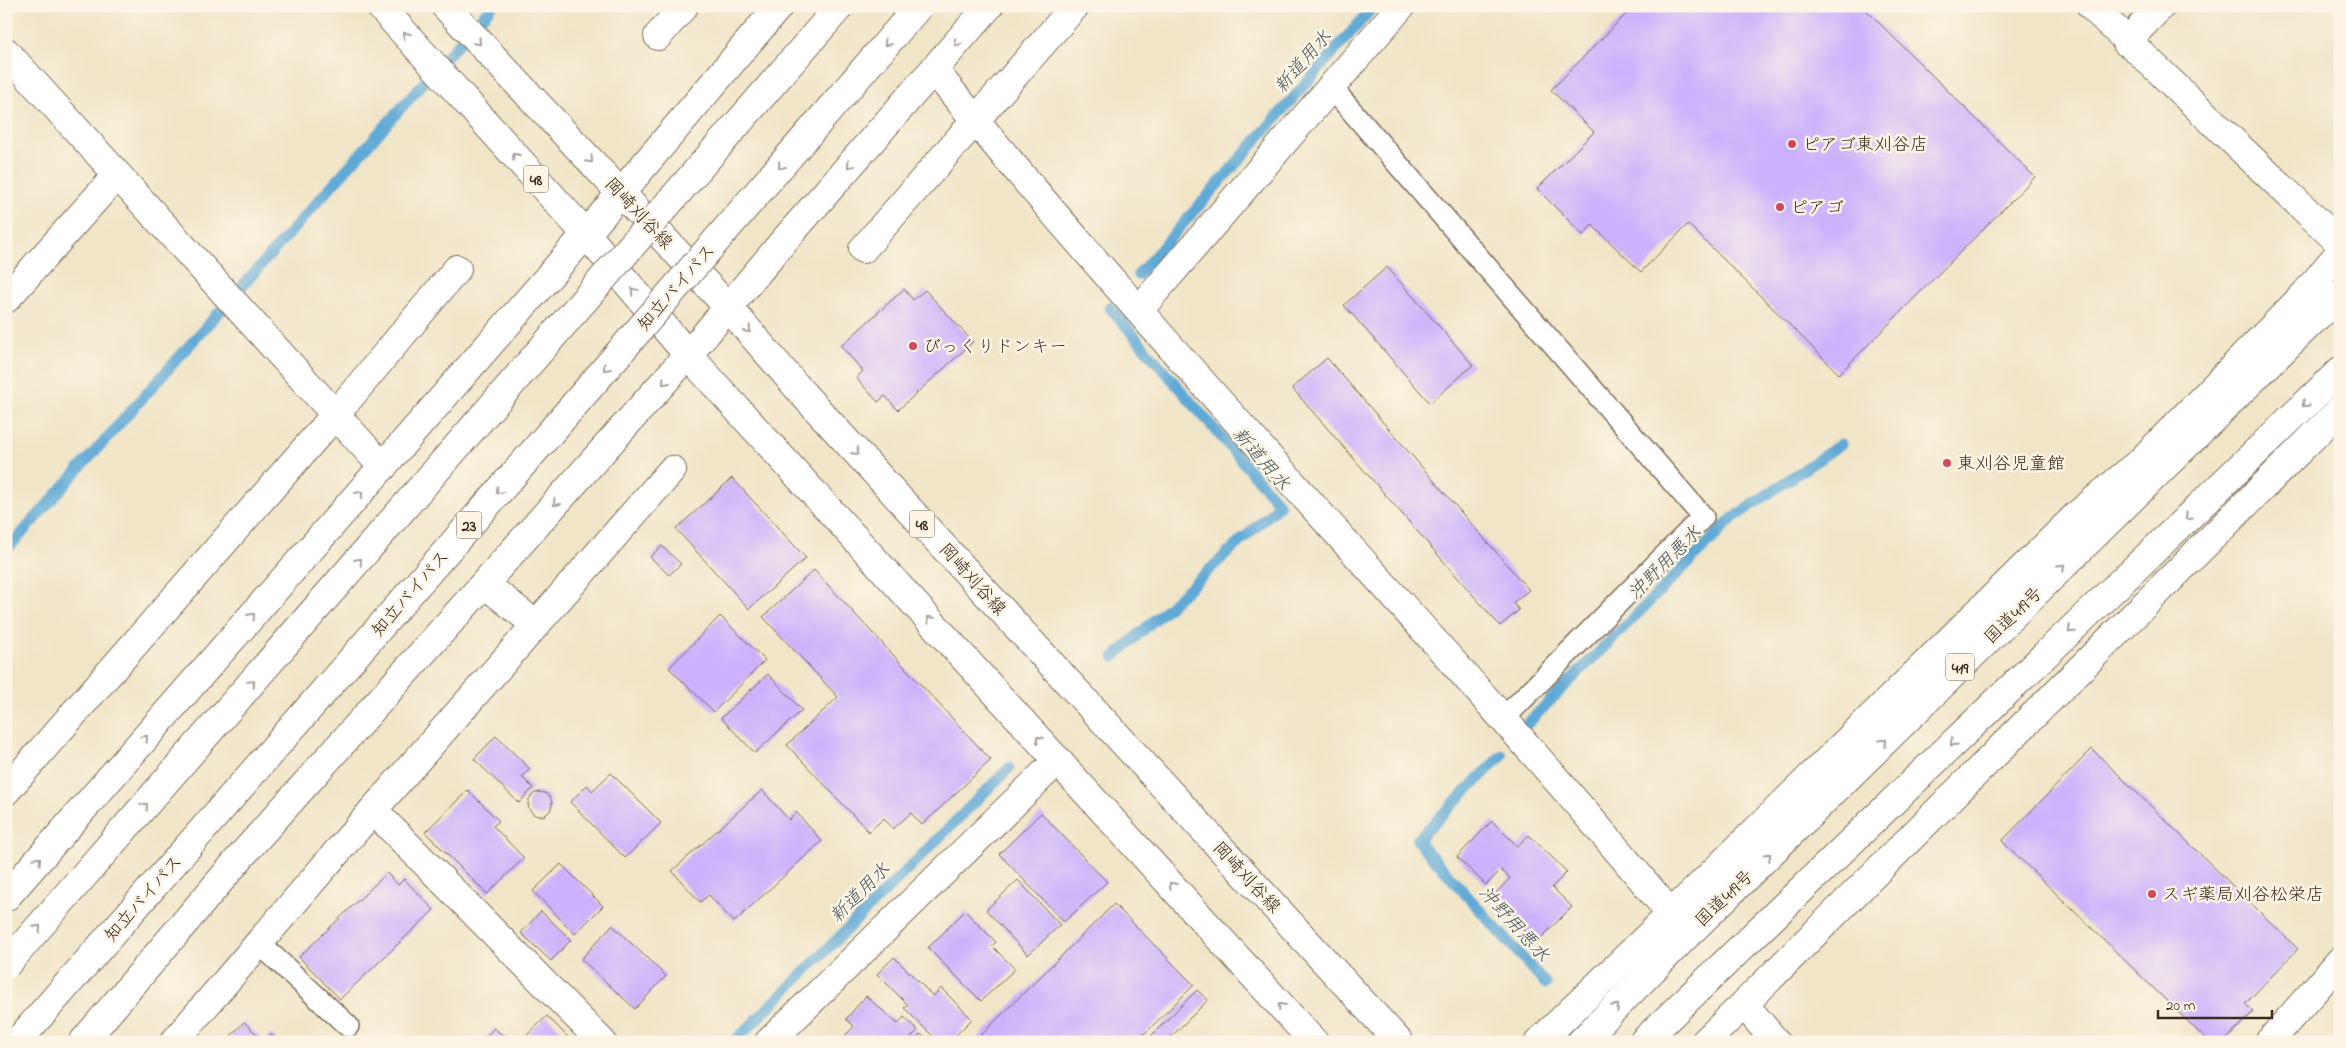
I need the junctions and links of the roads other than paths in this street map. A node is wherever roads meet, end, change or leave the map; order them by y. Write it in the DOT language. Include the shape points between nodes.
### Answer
graph roads {
  1 [pos="380,6"];
  2 [pos="445,6"];
  3 [pos="684,6"];
  4 [pos="779,6"];
  5 [pos="840,6"];
  6 [pos="919,6"];
  7 [pos="989,6"];
  8 [pos="1075,6"];
  9 [pos="1401,6"];
  10 [pos="2091,6"];
  11 [pos="2161,6"];
  12 [pos="658,36"];
  13 [pos="2126,42"];
  14 [pos="6,52"];
  15 [pos="934,70"];
  16 [pos="1331,87"];
  17 [pos="975,120"];
  18 [pos="117,175"];
  19 [pos="621,194"];
  20 [pos="586,234"];
  21 [pos="2340,243"];
  22 [pos="863,249"];
  23 [pos="2340,252"];
  24 [pos="457,269"];
  25 [pos="2340,294"];
  26 [pos="6,299"];
  27 [pos="729,308"];
  28 [pos="1139,310"];
  29 [pos="688,355"];
  30 [pos="2340,371"];
  31 [pos="2340,410"];
  32 [pos="335,415"];
  33 [pos="383,467"];
  34 [pos="672,470"];
  35 [pos="484,584"];
  36 [pos="536,625"];
  37 [pos="1503,719"];
  38 [pos="1058,760"];
  39 [pos="6,791"];
  40 [pos="373,810"];
  41 [pos="6,897"];
  42 [pos="1671,914"];
  43 [pos="259,943"];
  44 [pos="6,965"];
  45 [pos="2334,978"];
  46 [pos="1744,1004"];
  47 [pos="348,1026"];
  48 [pos="17,1042"];
  49 [pos="83,1042"];
  50 [pos="174,1042"];
  51 [pos="602,1042"];
  52 [pos="769,1042"];
  53 [pos="1314,1042"];
  54 [pos="1399,1042"];
  55 [pos="1539,1042"];
  56 [pos="1581,1042"];
  57 [pos="1643,1042"];
  58 [pos="1705,1042"];
  59 [pos="1776,1042"];
  60 [pos="2269,1042"];
  20 -- 1 [label="main road, 48, one-way"];
  2 -- 19 [label="main road, 岡崎刈谷線 / 48, one-way"];
  3 -- 12 [label="main road"];
  4 -- 19 [label="main road"];
  44 -- 5 [label="main road, one-way, bridge"];
  6 -- 48 [label="main road, 知立バイパス / 23, one-way, bridge"];
  7 -- 15 [label="main road, one-way"];
  8 -- 17 [label="main road"];
  9 -- 16 [label="main road"];
  10 -- 13 [label="main road"];
  11 -- 13 [label="main road"];
  13 -- 21 [label="main road"];
  14 -- 18 [label="main road"];
  15 -- 17 [label="main road"];
  15 -- 27 [label="main road, one-way"];
  16 -- 28 [label="main road"];
  16 -- 37 [label="lane" via="1702,517"];
  17 -- 22 [label="main road"];
  17 -- 28 [label="main road"];
  18 -- 26 [label="main road"];
  18 -- 32 [label="main road"];
  19 -- 20 [label="main road"];
  19 -- 27 [label="main road, 岡崎刈谷線 / 48"];
  29 -- 20 [label="main road, 48, one-way"];
  20 -- 33 [label="main road"];
  23 -- 42 [label="main road" via="2305,294 2142,460 2076,516"];
  24 -- 32 [label="main road"];
  56 -- 25 [label="main road, 国道419号 / 419, one-way"];
  27 -- 29 [label="main road"];
  27 -- 54 [label="main road, 岡崎刈谷線 / 48, one-way" via="863,459"];
  28 -- 37 [label="main road"];
  29 -- 35 [label="main road, one-way"];
  38 -- 29 [label="main road, 48, one-way"];
  30 -- 57 [label="main road, one-way"];
  31 -- 46 [label="main road"];
  32 -- 33 [label="main road"];
  32 -- 39 [label="main road"];
  41 -- 33 [label="main road, one-way"];
  34 -- 36 [label="main road"];
  35 -- 36 [label="main road"];
  35 -- 49 [label="main road" via="243,854"];
  36 -- 40 [label="main road"];
  37 -- 42 [label="main road"];
  38 -- 52 [label="main road"];
  53 -- 38 [label="main road, 48, one-way"];
  40 -- 43 [label="main road"];
  40 -- 51 [label="main road"];
  42 -- 55 [label="main road"];
  43 -- 47 [label="lane"];
  43 -- 50 [label="main road"];
  45 -- 60 [label="main road"];
  46 -- 58 [label="main road"];
  46 -- 59 [label="main road"];
}
